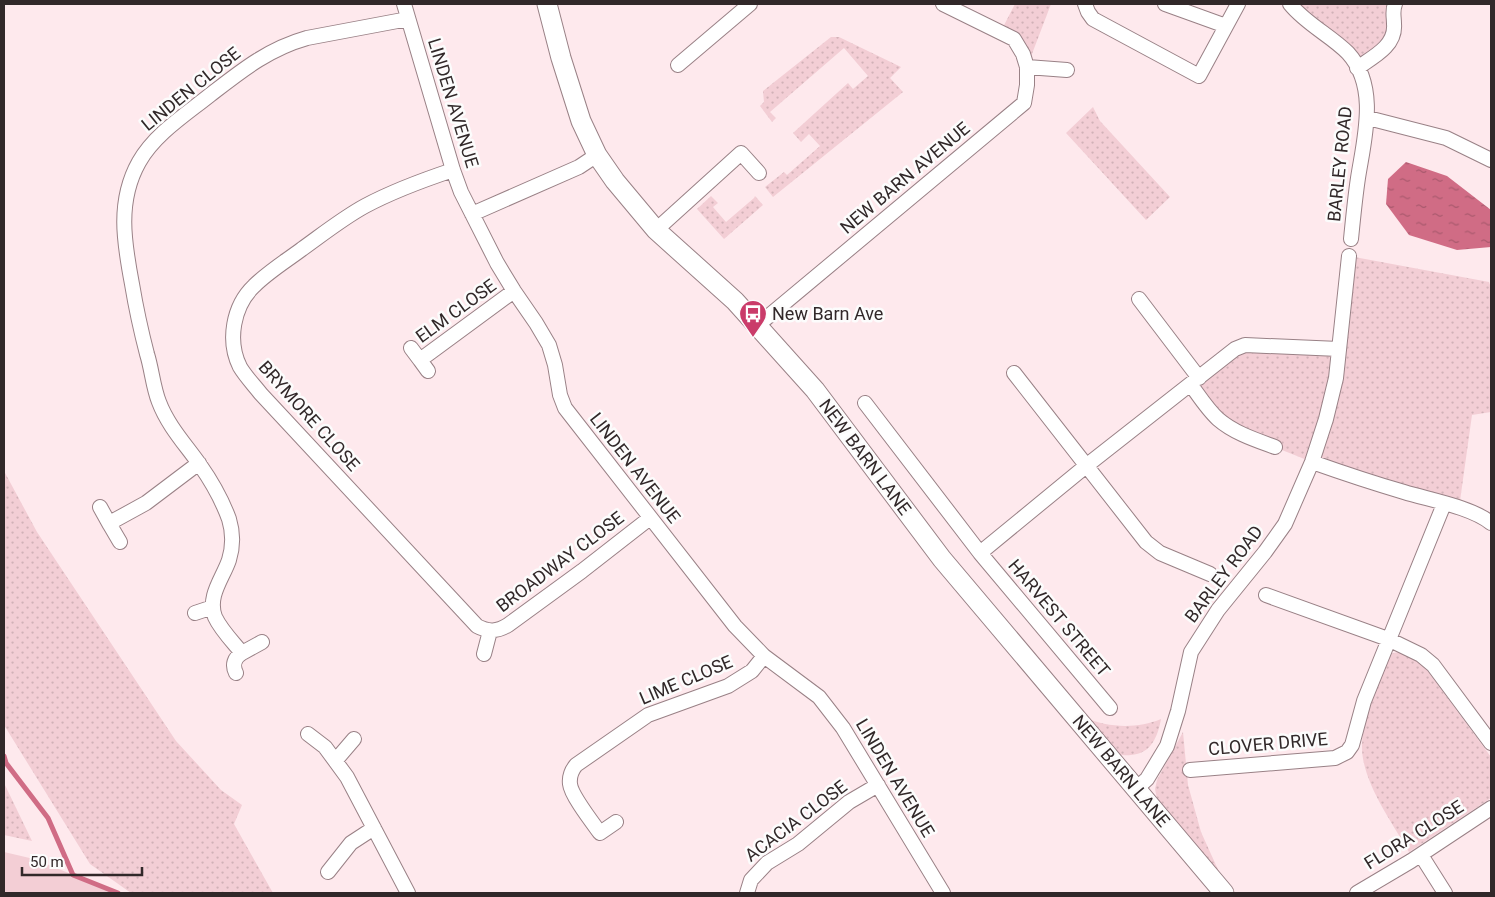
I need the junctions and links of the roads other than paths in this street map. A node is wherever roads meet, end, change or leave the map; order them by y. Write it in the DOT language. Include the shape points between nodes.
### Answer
graph roads {
  1 [pos="404,4"];
  2 [pos="547,4"];
  3 [pos="750,4"];
  4 [pos="943,4"];
  5 [pos="1085,4"];
  6 [pos="1165,4"];
  7 [pos="1238,4"];
  8 [pos="1290,4"];
  9 [pos="1395,4"];
  10 [pos="408,19"];
  11 [pos="1226,26"];
  12 [pos="678,65"];
  13 [pos="1027,67"];
  14 [pos="1357,68"];
  15 [pos="1067,70"];
  16 [pos="1368,118"];
  17 [pos="597,155"];
  18 [pos="1491,160"];
  19 [pos="453,170"];
  20 [pos="759,173"];
  21 [pos="472,214"];
  22 [pos="656,230"];
  23 [pos="1351,239"];
  24 [pos="1349,256"];
  25 [pos="514,291"];
  26 [pos="1139,300"];
  27 [pos="758,325"];
  28 [pos="411,348"];
  29 [pos="1339,349"];
  30 [pos="1014,373"];
  31 [pos="1195,382"];
  32 [pos="865,403"];
  33 [pos="1275,447"];
  34 [pos="1312,462"];
  35 [pos="199,464"];
  36 [pos="1086,466"];
  37 [pos="1444,504"];
  38 [pos="100,507"];
  39 [pos="650,518"];
  40 [pos="1491,523"];
  41 [pos="110,525"];
  42 [pos="120,542"];
  43 [pos="980,553"];
  44 [pos="1210,574"];
  45 [pos="1266,595"];
  46 [pos="213,607"];
  47 [pos="195,613"];
  48 [pos="490,631"];
  49 [pos="1388,639"];
  50 [pos="262,642"];
  51 [pos="242,653"];
  52 [pos="484,654"];
  53 [pos="764,656"];
  54 [pos="236,673"];
  55 [pos="1110,708"];
  56 [pos="308,734"];
  57 [pos="354,739"];
  58 [pos="1491,743"];
  59 [pos="336,760"];
  60 [pos="1190,770"];
  61 [pos="878,785"];
  62 [pos="1136,789"];
  63 [pos="1491,808"];
  64 [pos="616,822"];
  65 [pos="374,828"];
  66 [pos="1421,854"];
  67 [pos="328,872"];
  68 [pos="408,893"];
  69 [pos="747,893"];
  70 [pos="943,893"];
  71 [pos="1224,893"];
  72 [pos="1357,893"];
  73 [pos="1445,893"];
  1 -- 10 [label="street, LINDEN AVENUE"];
  2 -- 17 [label="main road, NEW BARN LANE" via="576,106"];
  3 -- 12 [label="street"];
  4 -- 13 [label="street, NEW BARN AVENUE" via="1014,39 1024,54"];
  5 -- 11 [label="street" via="1093,19 1199,76"];
  6 -- 11 [label="street"];
  7 -- 11 [label="street"];
  8 -- 14 [label="street, BARLEY ROAD" via="1348,54"];
  9 -- 14 [label="street" via="1391,40"];
  10 -- 19 [label="street, LINDEN AVENUE"];
  10 -- 35 [label="street, LINDEN CLOSE" via="307,38 265,55 155,141 133,174 125,200 123,228 139,321 159,402 174,430"];
  13 -- 15 [label="street"];
  13 -- 27 [label="street, NEW BARN AVENUE" via="1024,103"];
  14 -- 16 [label="street, BARLEY ROAD"];
  16 -- 18 [label="street" via="1446,138"];
  16 -- 23 [label="street, BARLEY ROAD"];
  17 -- 21 [label="street" via="579,167"];
  17 -- 22 [label="main road, NEW BARN LANE"];
  19 -- 21 [label="street, LINDEN AVENUE"];
  19 -- 48 [label="street, BRYMORE CLOSE" via="412,184 363,207 262,279 240,306 234,323 233,341 240,366 261,394 477,626"];
  20 -- 22 [label="street" via="741,153"];
  21 -- 25 [label="street, LINDEN AVENUE"];
  22 -- 27 [label="main road, NEW BARN LANE"];
  24 -- 29 [label="street"];
  25 -- 28 [label="street, ELM CLOSE" via="424,366"];
  25 -- 39 [label="street, LINDEN AVENUE" via="548,345 565,408"];
  26 -- 31 [label="street"];
  27 -- 62 [label="main road, NEW BARN LANE" via="824,402 942,560"];
  29 -- 31 [label="street" via="1245,345 1235,349"];
  29 -- 34 [label="street, BARLEY ROAD" via="1336,378"];
  30 -- 36 [label="street"];
  31 -- 33 [label="street" via="1214,415 1224,424"];
  31 -- 36 [label="street"];
  32 -- 43 [label="street, HARVEST STREET"];
  34 -- 37 [label="street"];
  34 -- 62 [label="street, BARLEY ROAD" via="1285,524 1218,610 1191,652 1167,746"];
  35 -- 41 [label="street"];
  35 -- 46 [label="street, LINDEN CLOSE" via="217,492 231,529 229,560 215,591"];
  36 -- 43 [label="street"];
  36 -- 44 [label="street" via="1146,542 1160,552"];
  37 -- 40 [label="street"];
  37 -- 49 [label="street, CLOVER DRIVE"];
  38 -- 41 [label="street"];
  39 -- 48 [label="street, BROADWAY CLOSE" via="503,629"];
  39 -- 53 [label="street, LINDEN AVENUE" via="735,626"];
  41 -- 42 [label="street"];
  43 -- 55 [label="street, HARVEST STREET"];
  45 -- 49 [label="street"];
  46 -- 47 [label="street"];
  46 -- 51 [label="street" via="218,623"];
  48 -- 52 [label="street"];
  49 -- 58 [label="street" via="1421,655 1433,665"];
  49 -- 60 [label="street, CLOVER DRIVE" via="1364,701 1352,745 1344,755"];
  50 -- 51 [label="street"];
  51 -- 54 [label="street" via="234,663"];
  53 -- 61 [label="street, LINDEN AVENUE" via="827,705"];
  53 -- 64 [label="street, LIME CLOSE" via="752,671 728,686 648,715 576,765 571,774 571,790 600,833"];
  56 -- 59 [label="street" via="326,747"];
  57 -- 59 [label="street"];
  59 -- 65 [label="street"];
  61 -- 69 [label="street, ACACIA CLOSE" via="849,802 798,844 767,863 751,880"];
  61 -- 70 [label="street, LINDEN AVENUE"];
  62 -- 71 [label="main road, NEW BARN LANE"];
  63 -- 66 [label="street, FLORA CLOSE"];
  65 -- 67 [label="street" via="351,844"];
  65 -- 68 [label="street"];
  66 -- 72 [label="street, FLORA CLOSE"];
  66 -- 73 [label="street"];
}
